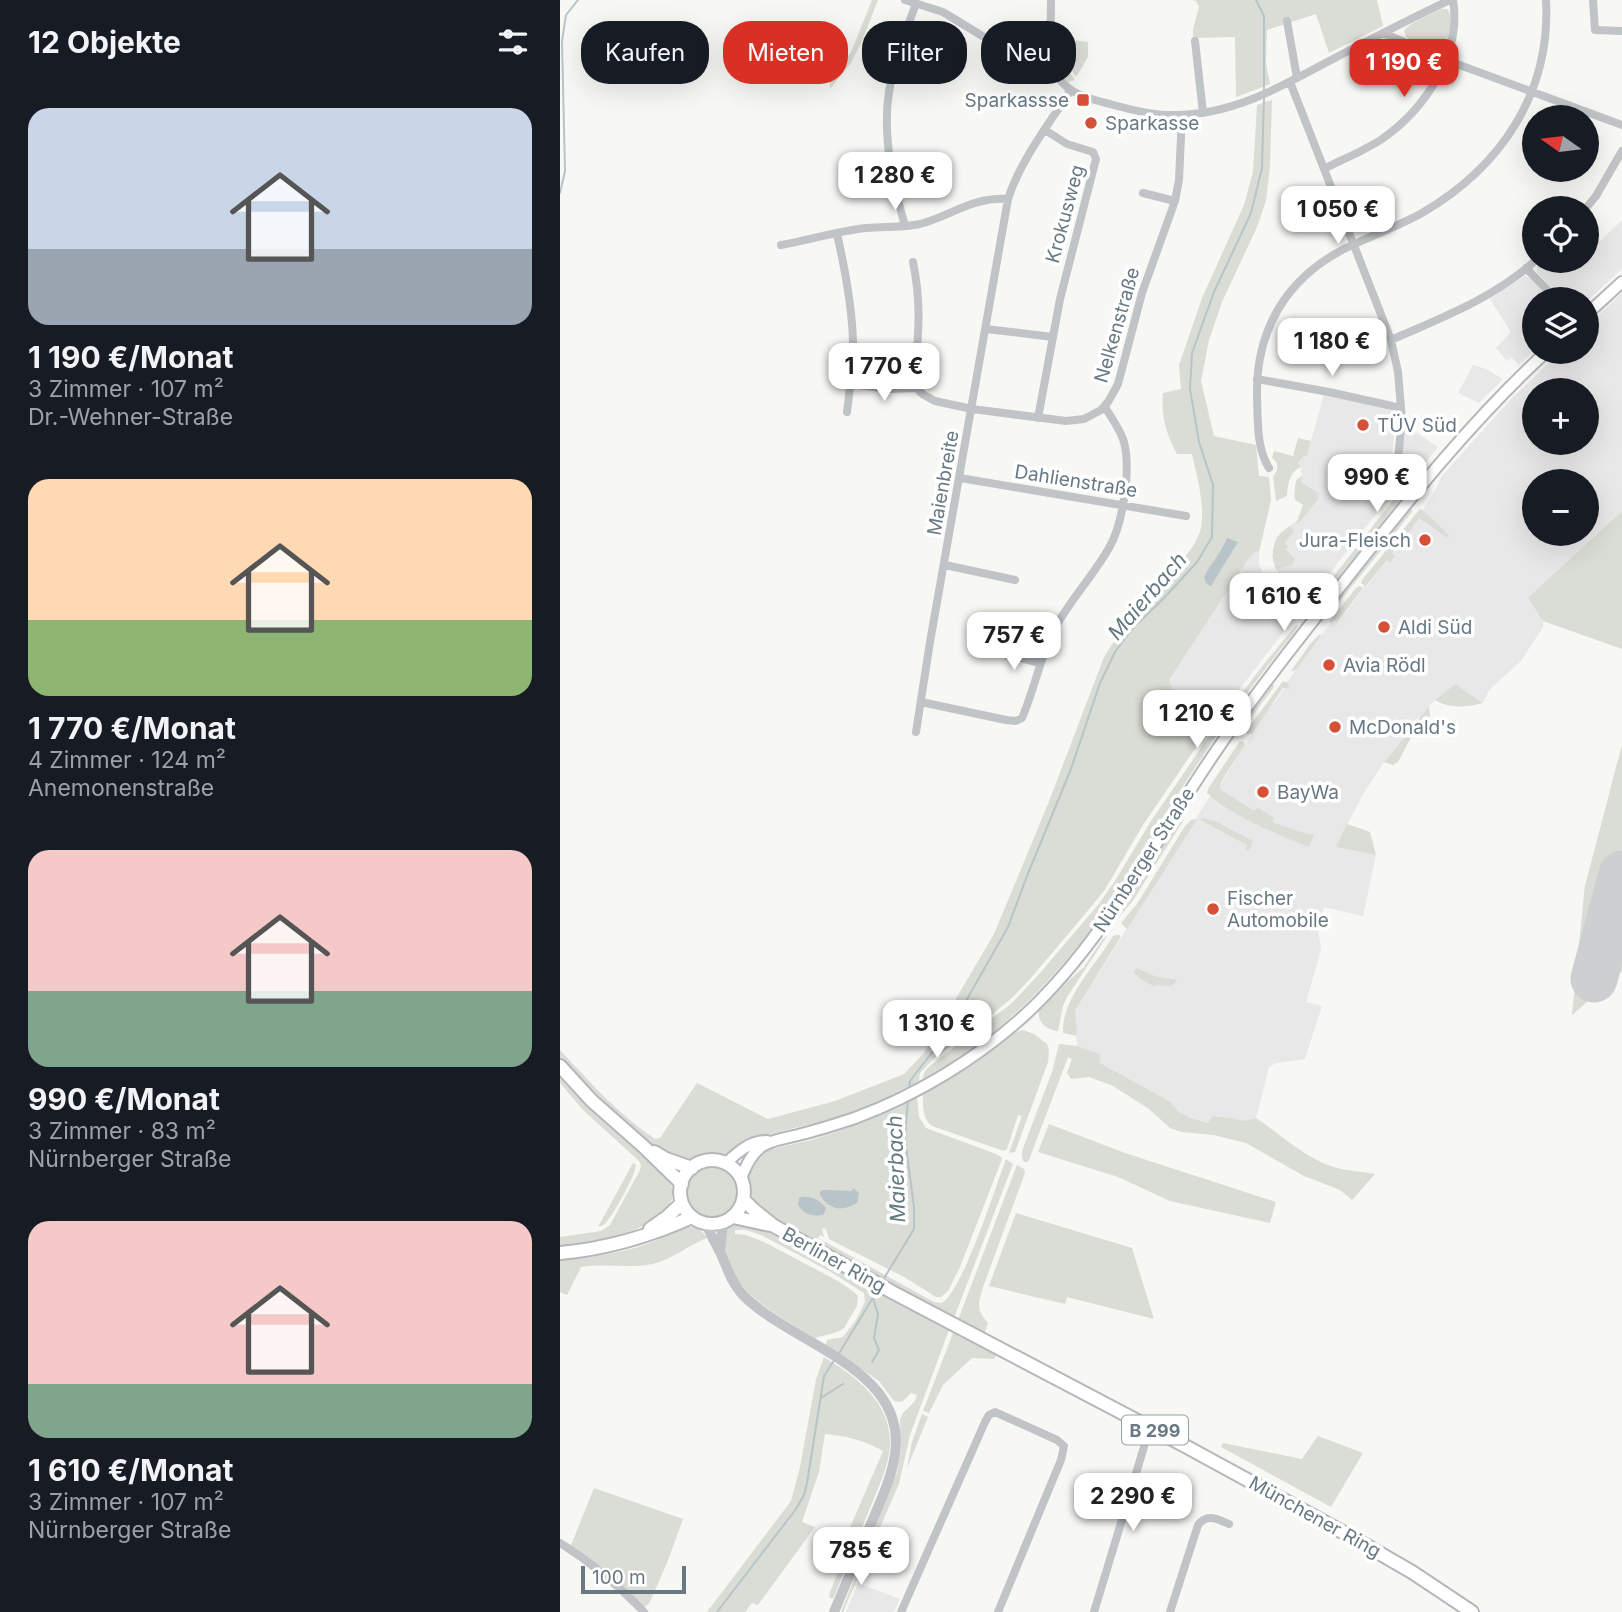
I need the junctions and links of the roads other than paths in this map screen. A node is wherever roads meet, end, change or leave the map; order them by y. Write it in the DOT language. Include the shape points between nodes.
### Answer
graph roads {
  1 [pos="905,0"];
  2 [pos="1051,0"];
  3 [pos="1452,0"];
  4 [pos="1546,0"];
  5 [pos="1593,0"];
  6 [pos="916,3"];
  7 [pos="1051,21"];
  8 [pos="1287,21"];
  9 [pos="1622,31"];
  10 [pos="1383,33"];
  11 [pos="981,35"];
  12 [pos="1195,41"];
  13 [pos="1446,60"];
  14 [pos="1294,80"];
  15 [pos="1064,84"];
  16 [pos="1070,91"];
  17 [pos="1532,92"];
  18 [pos="1203,113"];
  19 [pos="1182,115"];
  20 [pos="1622,125"];
  21 [pos="1045,130"];
  22 [pos="1622,151"];
  23 [pos="1324,169"];
  24 [pos="1143,193"];
  25 [pos="1596,196"];
  26 [pos="1008,200"];
  27 [pos="1175,201"];
  28 [pos="905,226"];
  29 [pos="837,234"];
  30 [pos="781,245"];
  31 [pos="1353,245"];
  32 [pos="913,262"];
  33 [pos="1522,271"];
  34 [pos="1531,273"];
  35 [pos="1622,282"];
  36 [pos="1544,287"];
  37 [pos="1599,303"];
  38 [pos="986,328"];
  39 [pos="1053,337"];
  40 [pos="1391,340"];
  41 [pos="1534,364"];
  42 [pos="1257,379"];
  43 [pos="851,384"];
  44 [pos="917,388"];
  45 [pos="1105,407"];
  46 [pos="1401,408"];
  47 [pos="972,409"];
  48 [pos="847,412"];
  49 [pos="1038,418"];
  50 [pos="1269,468"];
  51 [pos="960,478"];
  52 [pos="1418,487"];
  53 [pos="1122,505"];
  54 [pos="1186,516"];
  55 [pos="945,565"];
  56 [pos="1015,580"];
  57 [pos="996,652"];
  58 [pos="1040,663"];
  59 [pos="921,702"];
  60 [pos="916,732"];
  61 [pos="560,1066"];
  62 [pos="774,1141"];
  63 [pos="643,1146"];
  64 [pos="726,1163"];
  65 [pos="692,1168"];
  66 [pos="741,1178"];
  67 [pos="682,1184"];
  68 [pos="743,1199"];
  69 [pos="682,1203"];
  70 [pos="692,1217"];
  71 [pos="728,1219"];
  72 [pos="706,1224"];
  73 [pos="774,1226"];
  74 [pos="640,1236"];
  75 [pos="560,1253"];
  76 [pos="720,1253"];
  77 [pos="894,1293"];
  78 [pos="1144,1447"];
  79 [pos="1229,1524"];
  80 [pos="560,1544"];
  81 [pos="644,1612"];
  82 [pos="834,1612"];
  83 [pos="901,1612"];
  84 [pos="998,1612"];
  85 [pos="1094,1612"];
  86 [pos="1170,1612"];
  87 [pos="1472,1612"];
  1 -- 6 [label="street"];
  2 -- 7 [label="street"];
  3 -- 10 [label="street"];
  3 -- 13 [label="street" via="1454,24"];
  4 -- 17 [label="street" via="1545,46"];
  5 -- 9 [label="street" via="1595,30"];
  6 -- 11 [label="street" via="943,12"];
  6 -- 28 [label="street" via="887,104 891,161"];
  8 -- 14 [label="street"];
  10 -- 13 [label="street"];
  10 -- 14 [label="street"];
  12 -- 18 [label="street"];
  13 -- 17 [label="street"];
  13 -- 23 [label="street" via="1423,98 1394,129"];
  14 -- 18 [label="street" via="1256,99"];
  14 -- 23 [label="street"];
  15 -- 16 [label="street"];
  16 -- 19 [label="street" via="1140,112"];
  16 -- 21 [label="street, Maienbreite"];
  17 -- 20 [label="street"];
  17 -- 31 [label="street" via="1507,138 1458,189 1419,214"];
  18 -- 19 [label="street"];
  19 -- 27 [label="street, Nelkenstraße"];
  21 -- 26 [label="street, Maienbreite"];
  21 -- 39 [label="street, Krokusweg" via="1067,144 1093,152 1096,159"];
  22 -- 25 [label="street"];
  23 -- 31 [label="street"];
  24 -- 27 [label="street"];
  26 -- 28 [label="street" via="984,200"];
  26 -- 38 [label="street, Maienbreite"];
  27 -- 45 [label="street, Nelkenstraße" via="1142,293 1118,384"];
  28 -- 29 [label="street"];
  29 -- 30 [label="street"];
  29 -- 43 [label="street" via="850,303"];
  31 -- 40 [label="street"];
  31 -- 42 [label="street" via="1312,270 1282,302 1266,335"];
  32 -- 44 [label="street" via="919,313"];
  33 -- 40 [label="street" via="1483,298"];
  34 -- 36 [label="street"];
  35 -- 37 [label="main road"];
  38 -- 39 [label="street"];
  38 -- 47 [label="street, Maienbreite"];
  39 -- 49 [label="street, Krokusweg"];
  40 -- 46 [label="street"];
  41 -- 52 [label="main road, Nürnberger Straße"];
  42 -- 46 [label="street"];
  42 -- 50 [label="street" via="1262,453"];
  43 -- 44 [label="street"];
  43 -- 48 [label="street"];
  44 -- 47 [label="street, Nelkenstraße" via="935,401"];
  45 -- 49 [label="street, Nelkenstraße" via="1079,420"];
  45 -- 53 [label="street" via="1125,447"];
  46 -- 52 [label="street" via="1398,463 1404,476"];
  47 -- 49 [label="street, Nelkenstraße"];
  47 -- 51 [label="street, Maienbreite"];
  51 -- 53 [label="street, Dahlienstraße"];
  51 -- 55 [label="street, Maienbreite"];
  52 -- 62 [label="main road, Nürnberger Straße" via="1245,710 1108,917 1045,995 1013,1026 924,1086 839,1123"];
  53 -- 54 [label="street, Dahlienstraße"];
  53 -- 58 [label="street" via="1112,541 1063,615"];
  55 -- 56 [label="street, Maienbreite"];
  55 -- 59 [label="street, Maienbreite"];
  57 -- 58 [label="street"];
  58 -- 59 [label="street" via="1019,720"];
  59 -- 60 [label="street, Maienbreite"];
  61 -- 63 [label="main road"];
  62 -- 64 [label="main road, Nürnberger Straße" via="750,1144"];
  62 -- 66 [label="main road, Nürnberger Straße" via="752,1156"];
  63 -- 65 [label="main road"];
  63 -- 67 [label="main road"];
  64 -- 65 [label="main road" via="710,1161"];
  64 -- 66 [label="main road"];
  65 -- 67 [label="main road"];
  66 -- 68 [label="main road"];
  67 -- 69 [label="main road"];
  68 -- 71 [label="main road"];
  68 -- 73 [label="main road, Berliner Ring / B 299"];
  69 -- 70 [label="main road"];
  69 -- 74 [label="main road"];
  70 -- 72 [label="main road"];
  70 -- 74 [label="main road"];
  71 -- 72 [label="main road, Berliner Ring"];
  71 -- 73 [label="main road, Berliner Ring / B 299"];
  71 -- 76 [label="street"];
  72 -- 76 [label="street"];
  73 -- 77 [label="main road, Berliner Ring / B 299"];
  74 -- 75 [label="main road" via="599,1249"];
  76 -- 82 [label="street" via="734,1284 754,1305 863,1376 880,1394 893,1420 896,1440 890,1478"];
  77 -- 87 [label="main road, Münchener Ring / B 299" via="1348,1535"];
  78 -- 85 [label="street"];
  79 -- 86 [label="street" via="1210,1517 1198,1525"];
  80 -- 81 [label="street" via="619,1587"];
  83 -- 84 [label="street" via="985,1422 992,1413 999,1413 1064,1446"];
}
